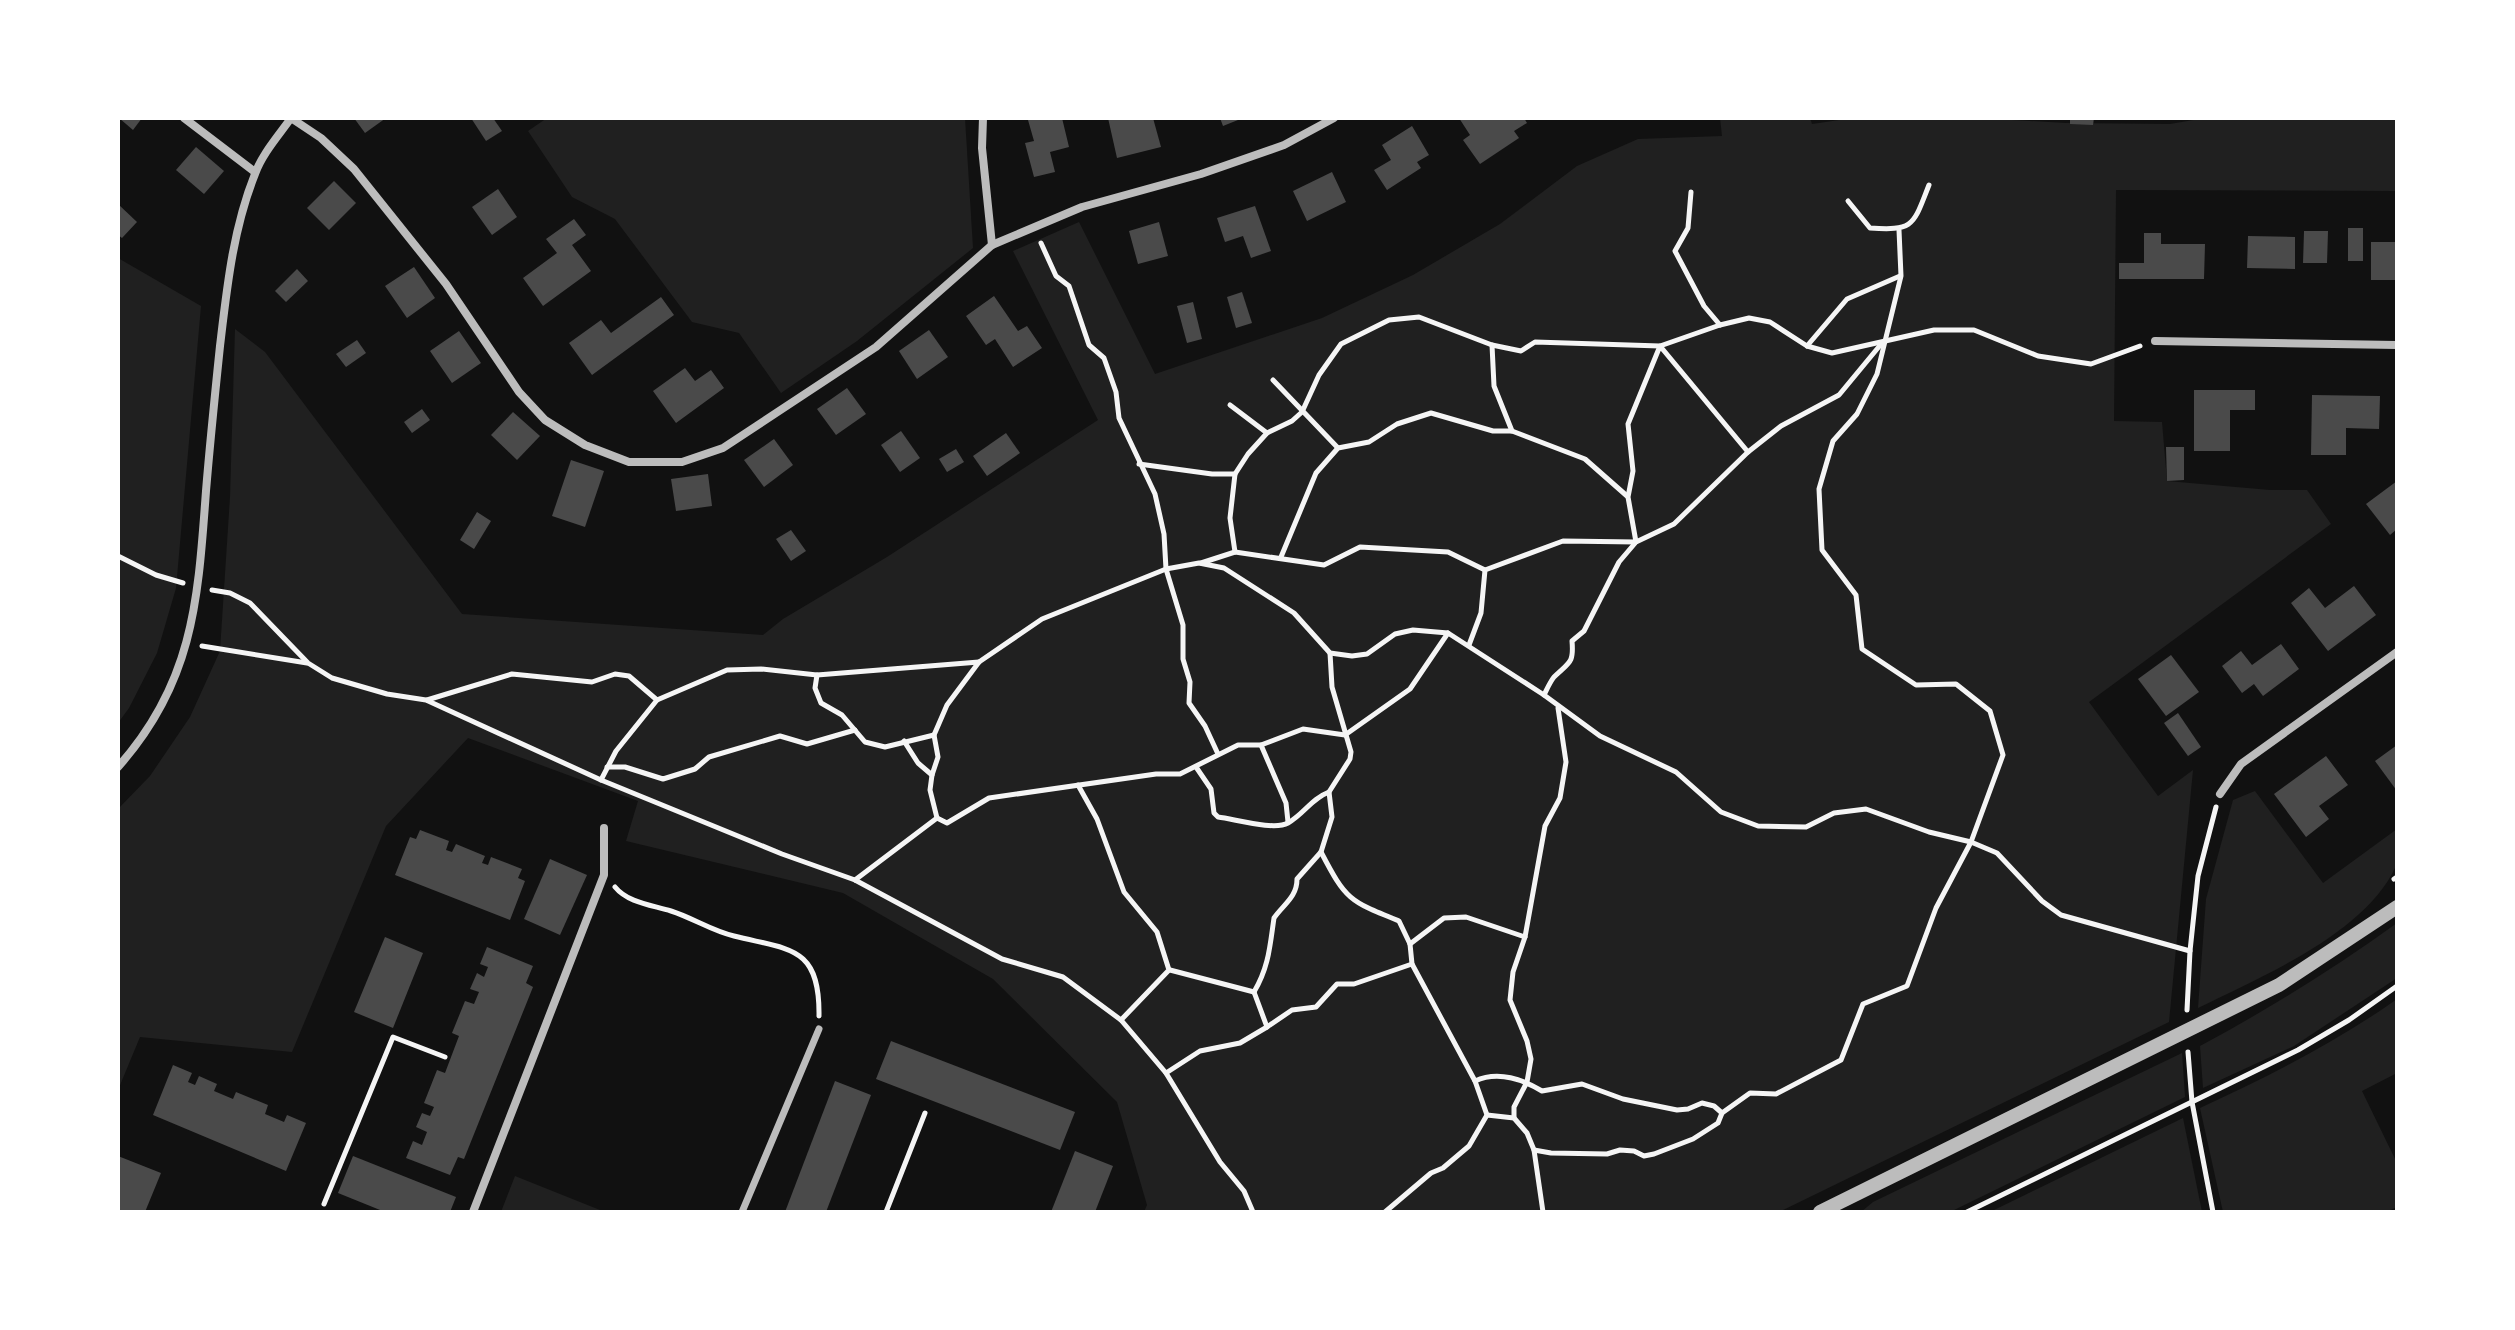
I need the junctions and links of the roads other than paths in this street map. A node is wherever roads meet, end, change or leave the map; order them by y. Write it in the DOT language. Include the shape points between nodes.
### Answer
graph roads {
  1 [pos="184,118"];
  2 [pos="291,118"];
  3 [pos="983,118"];
  4 [pos="1334,118"];
  5 [pos="255,172"];
  6 [pos="992,245"];
  7 [pos="2155,341"];
  8 [pos="2397,345"];
  9 [pos="2397,652"];
  10 [pos="118,767"];
  11 [pos="2220,794"];
  12 [pos="604,828"];
  13 [pos="2397,907"];
  14 [pos="819,1029"];
  15 [pos="473,1212"];
  16 [pos="742,1212"];
  17 [pos="1820,1212"];
  1 -- 5 [label="street"];
  2 -- 5 [label="street"];
  2 -- 6 [label="street" via="354,169 545,420 585,445 629,462 682,462 723,448 876,347"];
  3 -- 6 [label="street"];
  4 -- 6 [label="street" via="1284,145 1082,207"];
  5 -- 10 [label="street" via="230,261 190,635 157,715"];
  7 -- 8 [label="street"];
  9 -- 11 [label="street" via="2241,764"];
  12 -- 15 [label="street" via="604,875"];
  13 -- 17 [label="street" via="2279,985"];
  14 -- 16 [label="street"];
}
